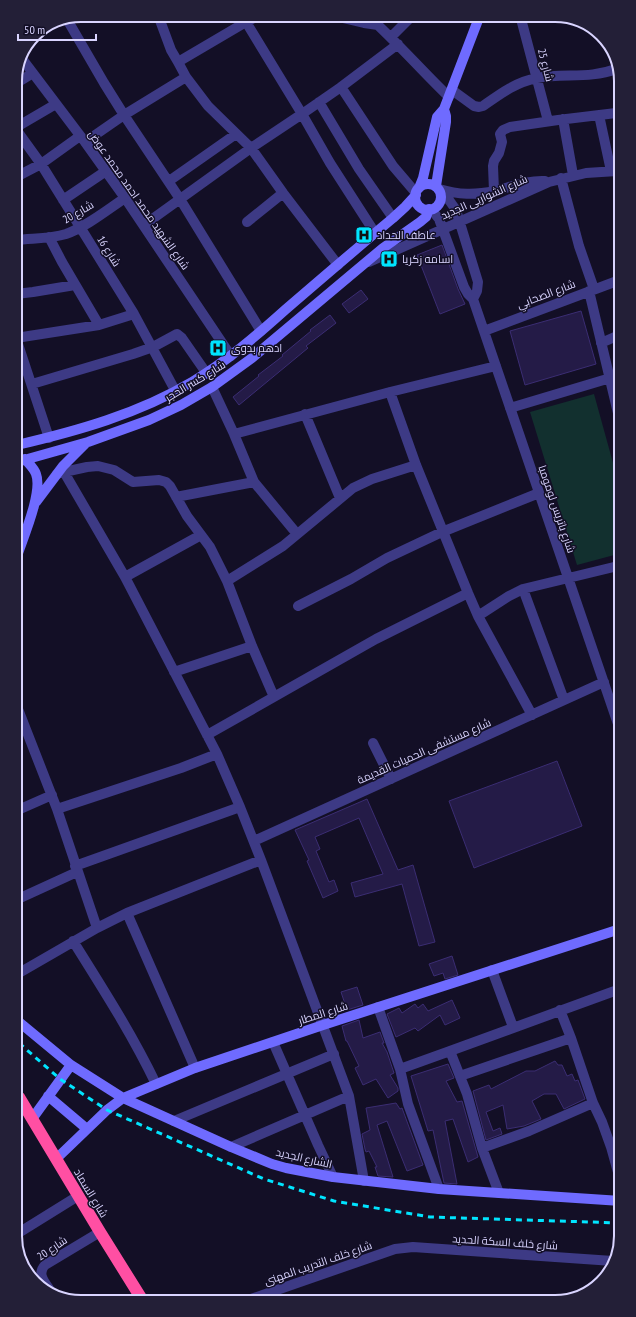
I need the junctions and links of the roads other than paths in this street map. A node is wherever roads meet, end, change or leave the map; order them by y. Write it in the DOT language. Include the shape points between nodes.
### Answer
graph roads {
  1 [pos="161,22"];
  2 [pos="238,22"];
  3 [pos="246,22"];
  4 [pos="356,22"];
  5 [pos="375,22"];
  6 [pos="408,22"];
  7 [pos="477,22"];
  8 [pos="522,22"];
  9 [pos="70,23"];
  10 [pos="378,25"];
  11 [pos="395,40"];
  12 [pos="178,62"];
  13 [pos="25,63"];
  14 [pos="613,70"];
  15 [pos="32,73"];
  16 [pos="186,77"];
  17 [pos="537,78"];
  18 [pos="22,79"];
  19 [pos="341,87"];
  20 [pos="450,93"];
  21 [pos="319,102"];
  22 [pos="56,104"];
  23 [pos="444,109"];
  24 [pos="614,113"];
  25 [pos="302,114"];
  26 [pos="124,115"];
  27 [pos="599,115"];
  28 [pos="563,119"];
  29 [pos="548,121"];
  30 [pos="22,124"];
  31 [pos="236,134"];
  32 [pos="22,138"];
  33 [pos="83,139"];
  34 [pos="251,148"];
  35 [pos="40,164"];
  36 [pos="106,171"];
  37 [pos="614,171"];
  38 [pos="22,174"];
  39 [pos="573,175"];
  40 [pos="561,178"];
  41 [pos="169,181"];
  42 [pos="549,182"];
  43 [pos="438,190"];
  44 [pos="494,191"];
  45 [pos="417,192"];
  46 [pos="283,193"];
  47 [pos="125,198"];
  48 [pos="180,199"];
  49 [pos="63,200"];
  50 [pos="430,209"];
  51 [pos="393,218"];
  52 [pos="460,221"];
  53 [pos="247,222"];
  54 [pos="144,225"];
  55 [pos="80,227"];
  56 [pos="442,229"];
  57 [pos="374,233"];
  58 [pos="50,237"];
  59 [pos="22,239"];
  60 [pos="364,264"];
  61 [pos="338,265"];
  62 [pos="614,281"];
  63 [pos="75,285"];
  64 [pos="591,290"];
  65 [pos="22,293"];
  66 [pos="473,299"];
  67 [pos="134,314"];
  68 [pos="99,325"];
  69 [pos="261,331"];
  70 [pos="484,331"];
  71 [pos="22,337"];
  72 [pos="614,337"];
  73 [pos="601,343"];
  74 [pos="153,346"];
  75 [pos="22,355"];
  76 [pos="231,356"];
  77 [pos="496,366"];
  78 [pos="206,374"];
  79 [pos="613,377"];
  80 [pos="32,384"];
  81 [pos="212,387"];
  82 [pos="176,392"];
  83 [pos="390,392"];
  84 [pos="510,408"];
  85 [pos="305,414"];
  86 [pos="234,434"];
  87 [pos="49,438"];
  88 [pos="88,442"];
  89 [pos="22,444"];
  90 [pos="22,460"];
  91 [pos="22,461"];
  92 [pos="416,465"];
  93 [pos="60,473"];
  94 [pos="254,482"];
  95 [pos="539,493"];
  96 [pos="176,497"];
  97 [pos="340,498"];
  98 [pos="35,503"];
  99 [pos="442,532"];
  100 [pos="297,534"];
  101 [pos="202,535"];
  102 [pos="22,541"];
  103 [pos="614,567"];
  104 [pos="125,577"];
  105 [pos="568,579"];
  106 [pos="226,581"];
  107 [pos="523,589"];
  108 [pos="468,593"];
  109 [pos="298,606"];
  110 [pos="478,616"];
  111 [pos="252,646"];
  112 [pos="174,672"];
  113 [pos="604,682"];
  114 [pos="274,697"];
  115 [pos="564,700"];
  116 [pos="614,712"];
  117 [pos="532,715"];
  118 [pos="22,718"];
  119 [pos="207,735"];
  120 [pos="373,743"];
  121 [pos="217,754"];
  122 [pos="391,779"];
  123 [pos="52,795"];
  124 [pos="240,807"];
  125 [pos="22,808"];
  126 [pos="57,809"];
  127 [pos="254,841"];
  128 [pos="262,860"];
  129 [pos="76,869"];
  130 [pos="22,897"];
  131 [pos="127,913"];
  132 [pos="97,928"];
  133 [pos="614,931"];
  134 [pos="73,942"];
  135 [pos="492,970"];
  136 [pos="22,971"];
  137 [pos="614,991"];
  138 [pos="378,1007"];
  139 [pos="560,1010"];
  140 [pos="22,1024"];
  141 [pos="323,1025"];
  142 [pos="513,1027"];
  143 [pos="571,1038"];
  144 [pos="273,1042"];
  145 [pos="450,1051"];
  146 [pos="334,1054"];
  147 [pos="71,1065"];
  148 [pos="195,1068"];
  149 [pos="400,1069"];
  150 [pos="287,1075"];
  151 [pos="460,1076"];
  152 [pos="156,1084"];
  153 [pos="48,1096"];
  154 [pos="349,1096"];
  155 [pos="123,1098"];
  156 [pos="22,1102"];
  157 [pos="593,1103"];
  158 [pos="304,1115"];
  159 [pos="32,1119"];
  160 [pos="174,1121"];
  161 [pos="87,1129"];
  162 [pos="614,1142"];
  163 [pos="231,1147"];
  164 [pos="482,1148"];
  165 [pos="56,1159"];
  166 [pos="333,1177"];
  167 [pos="364,1181"];
  168 [pos="439,1189"];
  169 [pos="500,1193"];
  170 [pos="78,1196"];
  171 [pos="614,1201"];
  172 [pos="22,1231"];
  173 [pos="100,1232"];
  174 [pos="395,1249"];
  175 [pos="609,1261"];
  176 [pos="46,1283"];
  177 [pos="139,1295"];
  178 [pos="262,1295"];
  1 -- 12 [label="street"];
  2 -- 12 [label="street"];
  3 -- 25 [label="street"];
  4 -- 10 [label="street"];
  5 -- 10 [label="street"];
  6 -- 11 [label="street"];
  7 -- 20 [label="street"];
  8 -- 17 [label="street, شارع 25"];
  9 -- 26 [label="street"];
  10 -- 11 [label="street"];
  11 -- 19 [label="street"];
  11 -- 20 [label="street" via="426,75"];
  12 -- 16 [label="street"];
  13 -- 15 [label="street, شارع الشهيد محمد احمد محمد عوض"];
  14 -- 17 [label="street" via="592,75"];
  15 -- 18 [label="street"];
  15 -- 22 [label="street, شارع الشهيد محمد احمد محمد عوض"];
  16 -- 26 [label="street"];
  16 -- 31 [label="street" via="208,106"];
  17 -- 20 [label="street" via="514,86 479,107"];
  17 -- 29 [label="street, شارع 25"];
  19 -- 21 [label="street"];
  19 -- 45 [label="street" via="393,166"];
  20 -- 23 [label="street"];
  21 -- 25 [label="street"];
  21 -- 51 [label="street" via="359,169"];
  22 -- 30 [label="street"];
  22 -- 33 [label="street, شارع الشهيد محمد احمد محمد عوض"];
  23 -- 43 [label="street" via="446,122"];
  23 -- 45 [label="street" via="437,117 423,178"];
  24 -- 27 [label="street"];
  25 -- 34 [label="street"];
  25 -- 57 [label="street"];
  26 -- 33 [label="street"];
  26 -- 41 [label="street"];
  27 -- 28 [label="street"];
  27 -- 37 [label="street"];
  28 -- 29 [label="street"];
  28 -- 39 [label="street"];
  29 -- 44 [label="street" via="503,130 500,134 502,142 499,153 493,166"];
  31 -- 34 [label="street"];
  31 -- 41 [label="street"];
  32 -- 35 [label="street, شارع 16"];
  33 -- 35 [label="street"];
  33 -- 36 [label="street, شارع الشهيد محمد احمد محمد عوض"];
  34 -- 46 [label="street"];
  34 -- 48 [label="street"];
  35 -- 38 [label="street"];
  35 -- 49 [label="street, شارع 16"];
  36 -- 47 [label="street, شارع الشهيد محمد احمد محمد عوض"];
  36 -- 49 [label="street"];
  37 -- 39 [label="street, شارع الشواربى الجديد"];
  39 -- 40 [label="street, شارع الشواربى الجديد"];
  40 -- 42 [label="street, شارع الشواربى الجديد"];
  40 -- 64 [label="street"];
  41 -- 48 [label="street"];
  42 -- 44 [label="street, شارع الشواربى الجديد" via="530,182"];
  42 -- 52 [label="street, شارع الشواربى الجديد"];
  43 -- 44 [label="street, شارع الشواربى الجديد" via="463,195"];
  43 -- 45 [label="street" via="427,184"];
  43 -- 50 [label="street" via="440,202"];
  43 -- 52 [label="street" via="452,203"];
  45 -- 50 [label="street" via="419,205"];
  45 -- 51 [label="street, شارع كسر الحجر"];
  46 -- 53 [label="street"];
  46 -- 61 [label="street"];
  47 -- 54 [label="street, شارع الشهيد محمد احمد محمد عوض"];
  47 -- 55 [label="street, شارع 20"];
  48 -- 54 [label="street"];
  48 -- 69 [label="street"];
  49 -- 55 [label="street, شارع 16"];
  50 -- 56 [label="street, شارع باتريس لومومبا" via="439,219"];
  50 -- 60 [label="street, شارع كسر الحجر" via="420,222"];
  51 -- 57 [label="street, شارع كسر الحجر"];
  52 -- 56 [label="street, شارع الشواربى الجديد"];
  52 -- 66 [label="street" via="478,282"];
  54 -- 76 [label="street, شارع الشهيد محمد احمد محمد عوض"];
  55 -- 58 [label="street, شارع 20" via="66,234"];
  55 -- 67 [label="street, شارع 16"];
  56 -- 60 [label="street, شارع الشواربى الجديد"];
  56 -- 66 [label="street, شارع باتريس لومومبا" via="464,287"];
  57 -- 61 [label="street, شارع كسر الحجر"];
  58 -- 59 [label="street, شارع 20"];
  58 -- 63 [label="street"];
  60 -- 81 [label="street, شارع كسر الحجر" via="252,358"];
  61 -- 69 [label="street, شارع كسر الحجر"];
  62 -- 64 [label="street, شارع الصحابي"];
  63 -- 65 [label="street"];
  63 -- 68 [label="street"];
  64 -- 70 [label="street, شارع الصحابي"];
  64 -- 73 [label="street"];
  66 -- 70 [label="street, شارع باتريس لومومبا"];
  67 -- 68 [label="street"];
  67 -- 74 [label="street, شارع 16"];
  68 -- 71 [label="street"];
  69 -- 76 [label="street, شارع كسر الحجر"];
  70 -- 77 [label="street, شارع باتريس لومومبا"];
  72 -- 73 [label="street"];
  73 -- 79 [label="street"];
  74 -- 78 [label="street" via="177,334"];
  74 -- 80 [label="street"];
  74 -- 82 [label="street, شارع 16"];
  75 -- 80 [label="street"];
  76 -- 78 [label="street, شارع كسر الحجر"];
  77 -- 83 [label="street"];
  77 -- 84 [label="street, شارع باتريس لومومبا"];
  78 -- 82 [label="street, شارع كسر الحجر"];
  79 -- 84 [label="street"];
  80 -- 87 [label="street"];
  81 -- 86 [label="street"];
  81 -- 88 [label="street, شارع كسر الحجر" via="149,420"];
  82 -- 87 [label="street, شارع كسر الحجر" via="114,418"];
  83 -- 85 [label="street"];
  83 -- 92 [label="street"];
  84 -- 95 [label="street, شارع باتريس لومومبا"];
  85 -- 86 [label="street"];
  85 -- 97 [label="street"];
  86 -- 94 [label="street"];
  87 -- 89 [label="street, شارع كسر الحجر"];
  88 -- 90 [label="street, شارع كسر الحجر"];
  88 -- 93 [label="street"];
  91 -- 98 [label="street" via="34,470 37,478"];
  92 -- 97 [label="street" via="372,479"];
  92 -- 99 [label="street"];
  93 -- 96 [label="street" via="87,467 106,467 133,482 166,482"];
  93 -- 98 [label="street"];
  93 -- 104 [label="street"];
  94 -- 96 [label="street"];
  94 -- 100 [label="street"];
  95 -- 99 [label="street"];
  95 -- 105 [label="street, شارع باتريس لومومبا"];
  96 -- 101 [label="street"];
  97 -- 100 [label="street"];
  98 -- 102 [label="street"];
  99 -- 108 [label="street"];
  99 -- 109 [label="street" via="387,558"];
  100 -- 106 [label="street" via="283,546"];
  101 -- 104 [label="street"];
  101 -- 106 [label="street"];
  103 -- 105 [label="street"];
  104 -- 112 [label="street"];
  105 -- 107 [label="street"];
  105 -- 113 [label="street, شارع باتريس لومومبا"];
  106 -- 111 [label="street"];
  107 -- 110 [label="street"];
  107 -- 115 [label="street"];
  108 -- 110 [label="street"];
  108 -- 114 [label="street" via="376,639"];
  110 -- 117 [label="street"];
  111 -- 112 [label="street"];
  111 -- 114 [label="street"];
  112 -- 119 [label="street"];
  113 -- 115 [label="street, شارع مستشفى الحميات القديمة"];
  113 -- 116 [label="street, شارع باتريس لومومبا"];
  114 -- 119 [label="street"];
  115 -- 117 [label="street, شارع مستشفى الحميات القديمة"];
  117 -- 122 [label="street, شارع مستشفى الحميات القديمة"];
  118 -- 123 [label="street"];
  119 -- 121 [label="street"];
  120 -- 122 [label="street"];
  121 -- 124 [label="street"];
  121 -- 126 [label="street"];
  122 -- 127 [label="street, شارع مستشفى الحميات القديمة"];
  123 -- 125 [label="street"];
  123 -- 126 [label="street"];
  124 -- 127 [label="street"];
  124 -- 129 [label="street"];
  126 -- 129 [label="street"];
  127 -- 128 [label="street"];
  128 -- 131 [label="street"];
  128 -- 141 [label="street"];
  129 -- 130 [label="street"];
  129 -- 132 [label="street"];
  131 -- 132 [label="street"];
  131 -- 148 [label="street"];
  132 -- 134 [label="street"];
  133 -- 135 [label="street, شارع المطار"];
  134 -- 136 [label="street"];
  134 -- 152 [label="street" via="123,1020"];
  135 -- 138 [label="street, شارع المطار"];
  135 -- 142 [label="street"];
  137 -- 139 [label="street"];
  138 -- 141 [label="street, شارع المطار"];
  138 -- 149 [label="street"];
  139 -- 142 [label="street"];
  139 -- 143 [label="street"];
  140 -- 147 [label="street, الشارع الجديد"];
  141 -- 144 [label="street, شارع المطار"];
  141 -- 146 [label="street"];
  142 -- 145 [label="street"];
  143 -- 151 [label="street"];
  143 -- 157 [label="street"];
  144 -- 148 [label="street, شارع المطار"];
  144 -- 150 [label="street"];
  145 -- 149 [label="street"];
  145 -- 151 [label="street"];
  146 -- 150 [label="street"];
  146 -- 154 [label="street"];
  147 -- 153 [label="street"];
  147 -- 155 [label="street, الشارع الجديد"];
  148 -- 152 [label="street, شارع المطار"];
  149 -- 168 [label="street" via="408,1104"];
  150 -- 158 [label="street"];
  150 -- 160 [label="street"];
  151 -- 164 [label="street"];
  152 -- 155 [label="street, شارع المطار"];
  153 -- 159 [label="street"];
  153 -- 161 [label="street"];
  154 -- 158 [label="street"];
  154 -- 167 [label="street"];
  155 -- 160 [label="street, الشارع الجديد"];
  155 -- 161 [label="street, شارع المطار"];
  156 -- 159 [label="highway, شارع السماد"];
  157 -- 162 [label="street"];
  157 -- 164 [label="street"];
  158 -- 163 [label="street"];
  158 -- 166 [label="street"];
  159 -- 165 [label="highway, شارع السماد"];
  160 -- 163 [label="street, الشارع الجديد"];
  161 -- 165 [label="street, شارع المطار"];
  163 -- 166 [label="street, الشارع الجديد" via="272,1164"];
  164 -- 169 [label="street"];
  165 -- 170 [label="highway, شارع السماد"];
  166 -- 167 [label="street, الشارع الجديد"];
  167 -- 168 [label="street, الشارع الجديد"];
  168 -- 169 [label="street, الشارع الجديد"];
  169 -- 171 [label="street, الشارع الجديد"];
  170 -- 172 [label="street"];
  170 -- 173 [label="highway, شارع السماد"];
  173 -- 176 [label="street, شارع 20" via="44,1265 40,1271"];
  173 -- 177 [label="highway, شارع السماد"];
  174 -- 175 [label="street, شارع خلف السكة الحديد" via="413,1247"];
  174 -- 178 [label="street, شارع خلف التدريب المهنى"];
}
